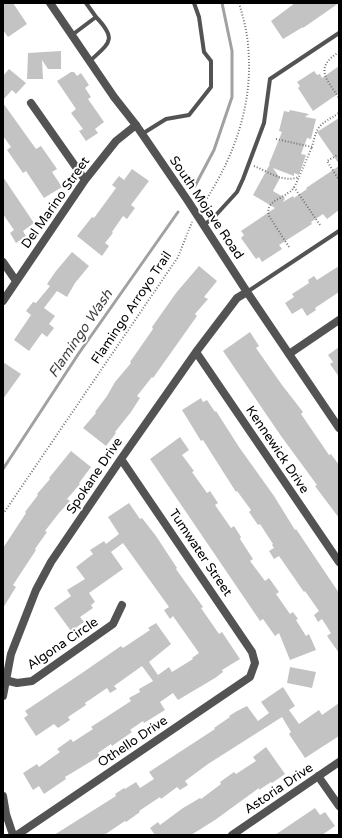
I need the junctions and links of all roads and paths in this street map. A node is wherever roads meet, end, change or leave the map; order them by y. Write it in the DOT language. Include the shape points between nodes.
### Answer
graph roads {
  1 [pos="50,3"];
  2 [pos="86,3"];
  3 [pos="194,3"];
  4 [pos="240,3"];
  5 [pos="96,17"];
  6 [pos="339,33"];
  7 [pos="72,35"];
  8 [pos="339,52"];
  9 [pos="90,62"];
  10 [pos="339,98"];
  11 [pos="31,103"];
  12 [pos="339,113"];
  13 [pos="136,125"];
  14 [pos="142,134"];
  15 [pos="276,138"];
  16 [pos="312,147"];
  17 [pos="339,154"];
  18 [pos="248,163"];
  19 [pos="299,177"];
  20 [pos="85,180"];
  21 [pos="339,180"];
  22 [pos="294,187"];
  23 [pos="196,214"];
  24 [pos="204,225"];
  25 [pos="320,225"];
  26 [pos="339,231"];
  27 [pos="289,247"];
  28 [pos="3,262"];
  29 [pos="16,281"];
  30 [pos="247,292"];
  31 [pos="3,301"];
  32 [pos="339,320"];
  33 [pos="196,352"];
  34 [pos="289,354"];
  35 [pos="339,428"];
  36 [pos="121,458"];
  37 [pos="3,514"];
  38 [pos="339,562"];
  39 [pos="122,605"];
  40 [pos="255,663"];
  41 [pos="6,680"];
  42 [pos="3,696"];
  43 [pos="339,762"];
  44 [pos="318,776"];
  45 [pos="3,796"];
  46 [pos="339,806"];
  47 [pos="13,835"];
  48 [pos="17,835"];
  49 [pos="232,835"];
  1 -- 7 [label="street, South Mojave Road"];
  2 -- 5 [label="lane"];
  3 -- 14 [label="lane" via="199,17 204,52 211,61 211,87 189,115 166,119"];
  4 -- 23 [label="path, Flamingo Arroyo Trail" via="248,45 246,100 242,120 232,153"];
  5 -- 7 [label="lane"];
  5 -- 9 [label="lane" via="110,36 110,41"];
  6 -- 18 [label="lane" via="270,79 264,124"];
  7 -- 9 [label="street, South Mojave Road"];
  8 -- 10 [label="path" via="326,62 324,68"];
  9 -- 13 [label="street, South Mojave Road"];
  11 -- 20 [label="street"];
  12 -- 16 [label="path" via="319,126"];
  13 -- 14 [label="street, South Mojave Road"];
  13 -- 20 [label="street, Del Marino Street" via="116,141"];
  14 -- 23 [label="street, South Mojave Road"];
  15 -- 16 [label="path"];
  16 -- 19 [label="path"];
  17 -- 21 [label="path" via="326,161"];
  18 -- 19 [label="path" via="288,180"];
  18 -- 24 [label="lane" via="236,192"];
  19 -- 22 [label="path"];
  20 -- 29 [label="street, Del Marino Street"];
  22 -- 25 [label="path"];
  22 -- 27 [label="path" via="268,207 269,216"];
  23 -- 24 [label="street, South Mojave Road"];
  23 -- 37 [label="path, Flamingo Arroyo Trail" via="178,257"];
  24 -- 30 [label="street, South Mojave Road"];
  26 -- 30 [label="lane"];
  28 -- 29 [label="street"];
  29 -- 31 [label="street, Del Marino Street"];
  30 -- 33 [label="street, Spokane Drive" via="237,298"];
  30 -- 34 [label="street, South Mojave Road"];
  32 -- 34 [label="street"];
  33 -- 36 [label="street, Spokane Drive"];
  33 -- 38 [label="street, Kennewick Drive"];
  34 -- 35 [label="street, South Mojave Road"];
  36 -- 40 [label="street, Tumwater Street" via="252,652"];
  36 -- 41 [label="street, Spokane Drive" via="36,590 11,654"];
  39 -- 41 [label="street, Algona Circle" via="113,624 32,681 17,683"];
  40 -- 48 [label="street, Othello Drive" via="250,677"];
  41 -- 42 [label="street, Spokane Drive"];
  43 -- 44 [label="street, Astoria Drive"];
  44 -- 46 [label="street"];
  44 -- 49 [label="street, Astoria Drive"];
  45 -- 47 [label="street"];
}
